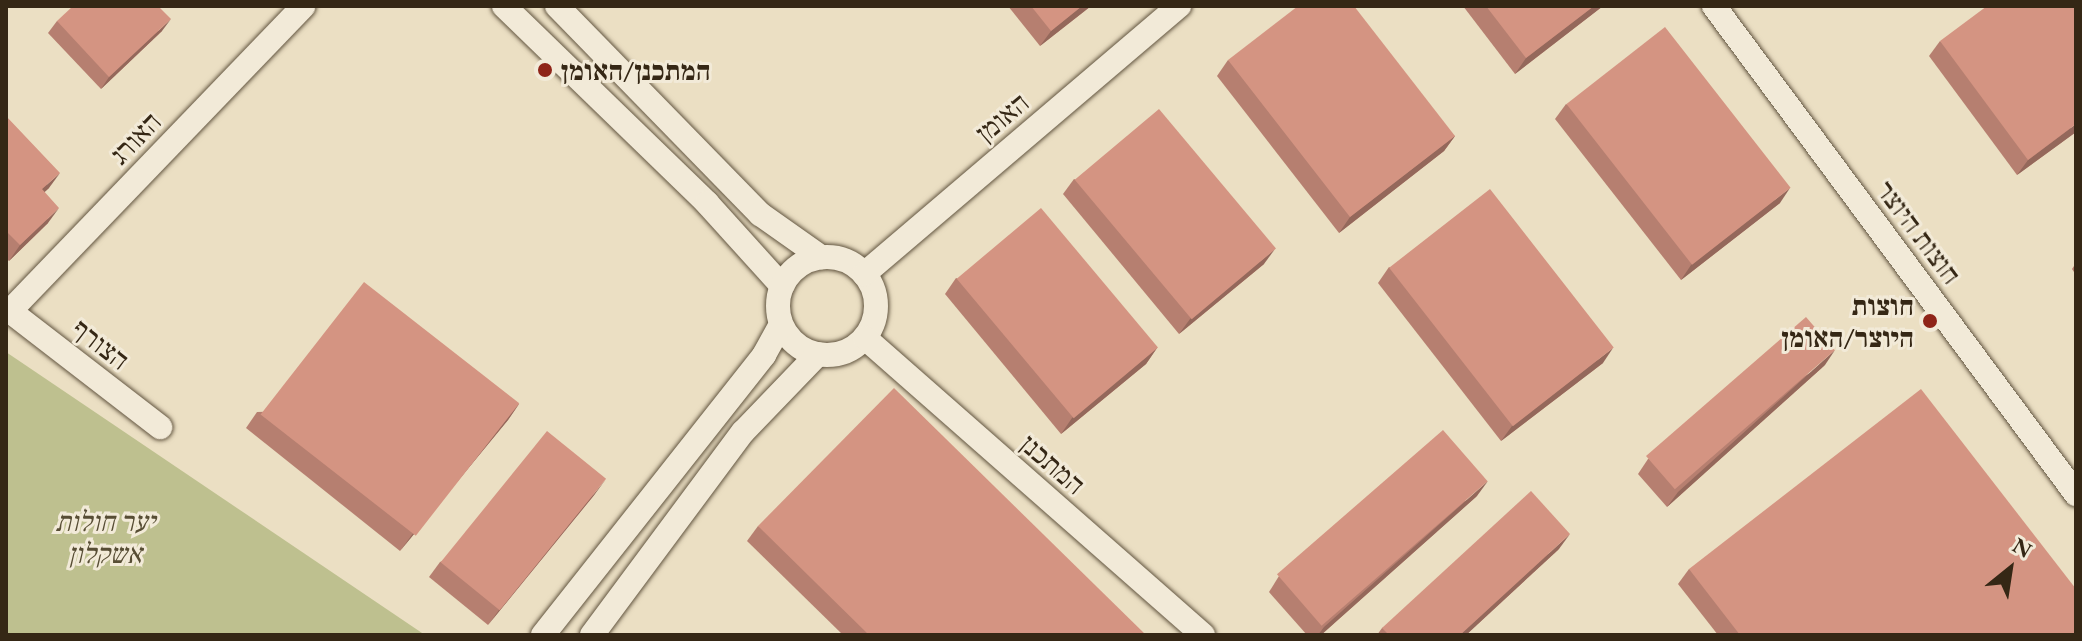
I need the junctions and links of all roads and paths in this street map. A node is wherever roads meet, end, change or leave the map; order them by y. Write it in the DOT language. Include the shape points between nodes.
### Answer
graph roads {
  1 [pos="303,6"];
  2 [pos="504,6"];
  3 [pos="557,6"];
  4 [pos="1179,6"];
  5 [pos="1714,6"];
  6 [pos="821,257"];
  7 [pos="864,274"];
  8 [pos="782,286"];
  9 [pos="8,309"];
  10 [pos="781,324"];
  11 [pos="865,338"];
  12 [pos="818,354"];
  13 [pos="160,427"];
  14 [pos="2076,494"];
  15 [pos="543,635"];
  16 [pos="592,635"];
  17 [pos="1203,635"];
  1 -- 9 [label="street, האורג"];
  2 -- 8 [label="street" via="707,203"];
  3 -- 6 [label="street" via="760,214"];
  4 -- 7 [label="street, האומן"];
  5 -- 14 [label="street, חוצות היוצר"];
  6 -- 7 [label="street" via="852,264"];
  6 -- 8 [label="street" via="798,267"];
  7 -- 11 [label="street" via="872,286 876,313"];
  8 -- 10 [label="street"];
  9 -- 13 [label="street, הצורף"];
  10 -- 12 [label="street" via="796,344"];
  10 -- 15 [label="street" via="764,355"];
  11 -- 12 [label="street" via="843,352"];
  11 -- 17 [label="street, המתכנן"];
  12 -- 16 [label="street" via="743,432"];
}
